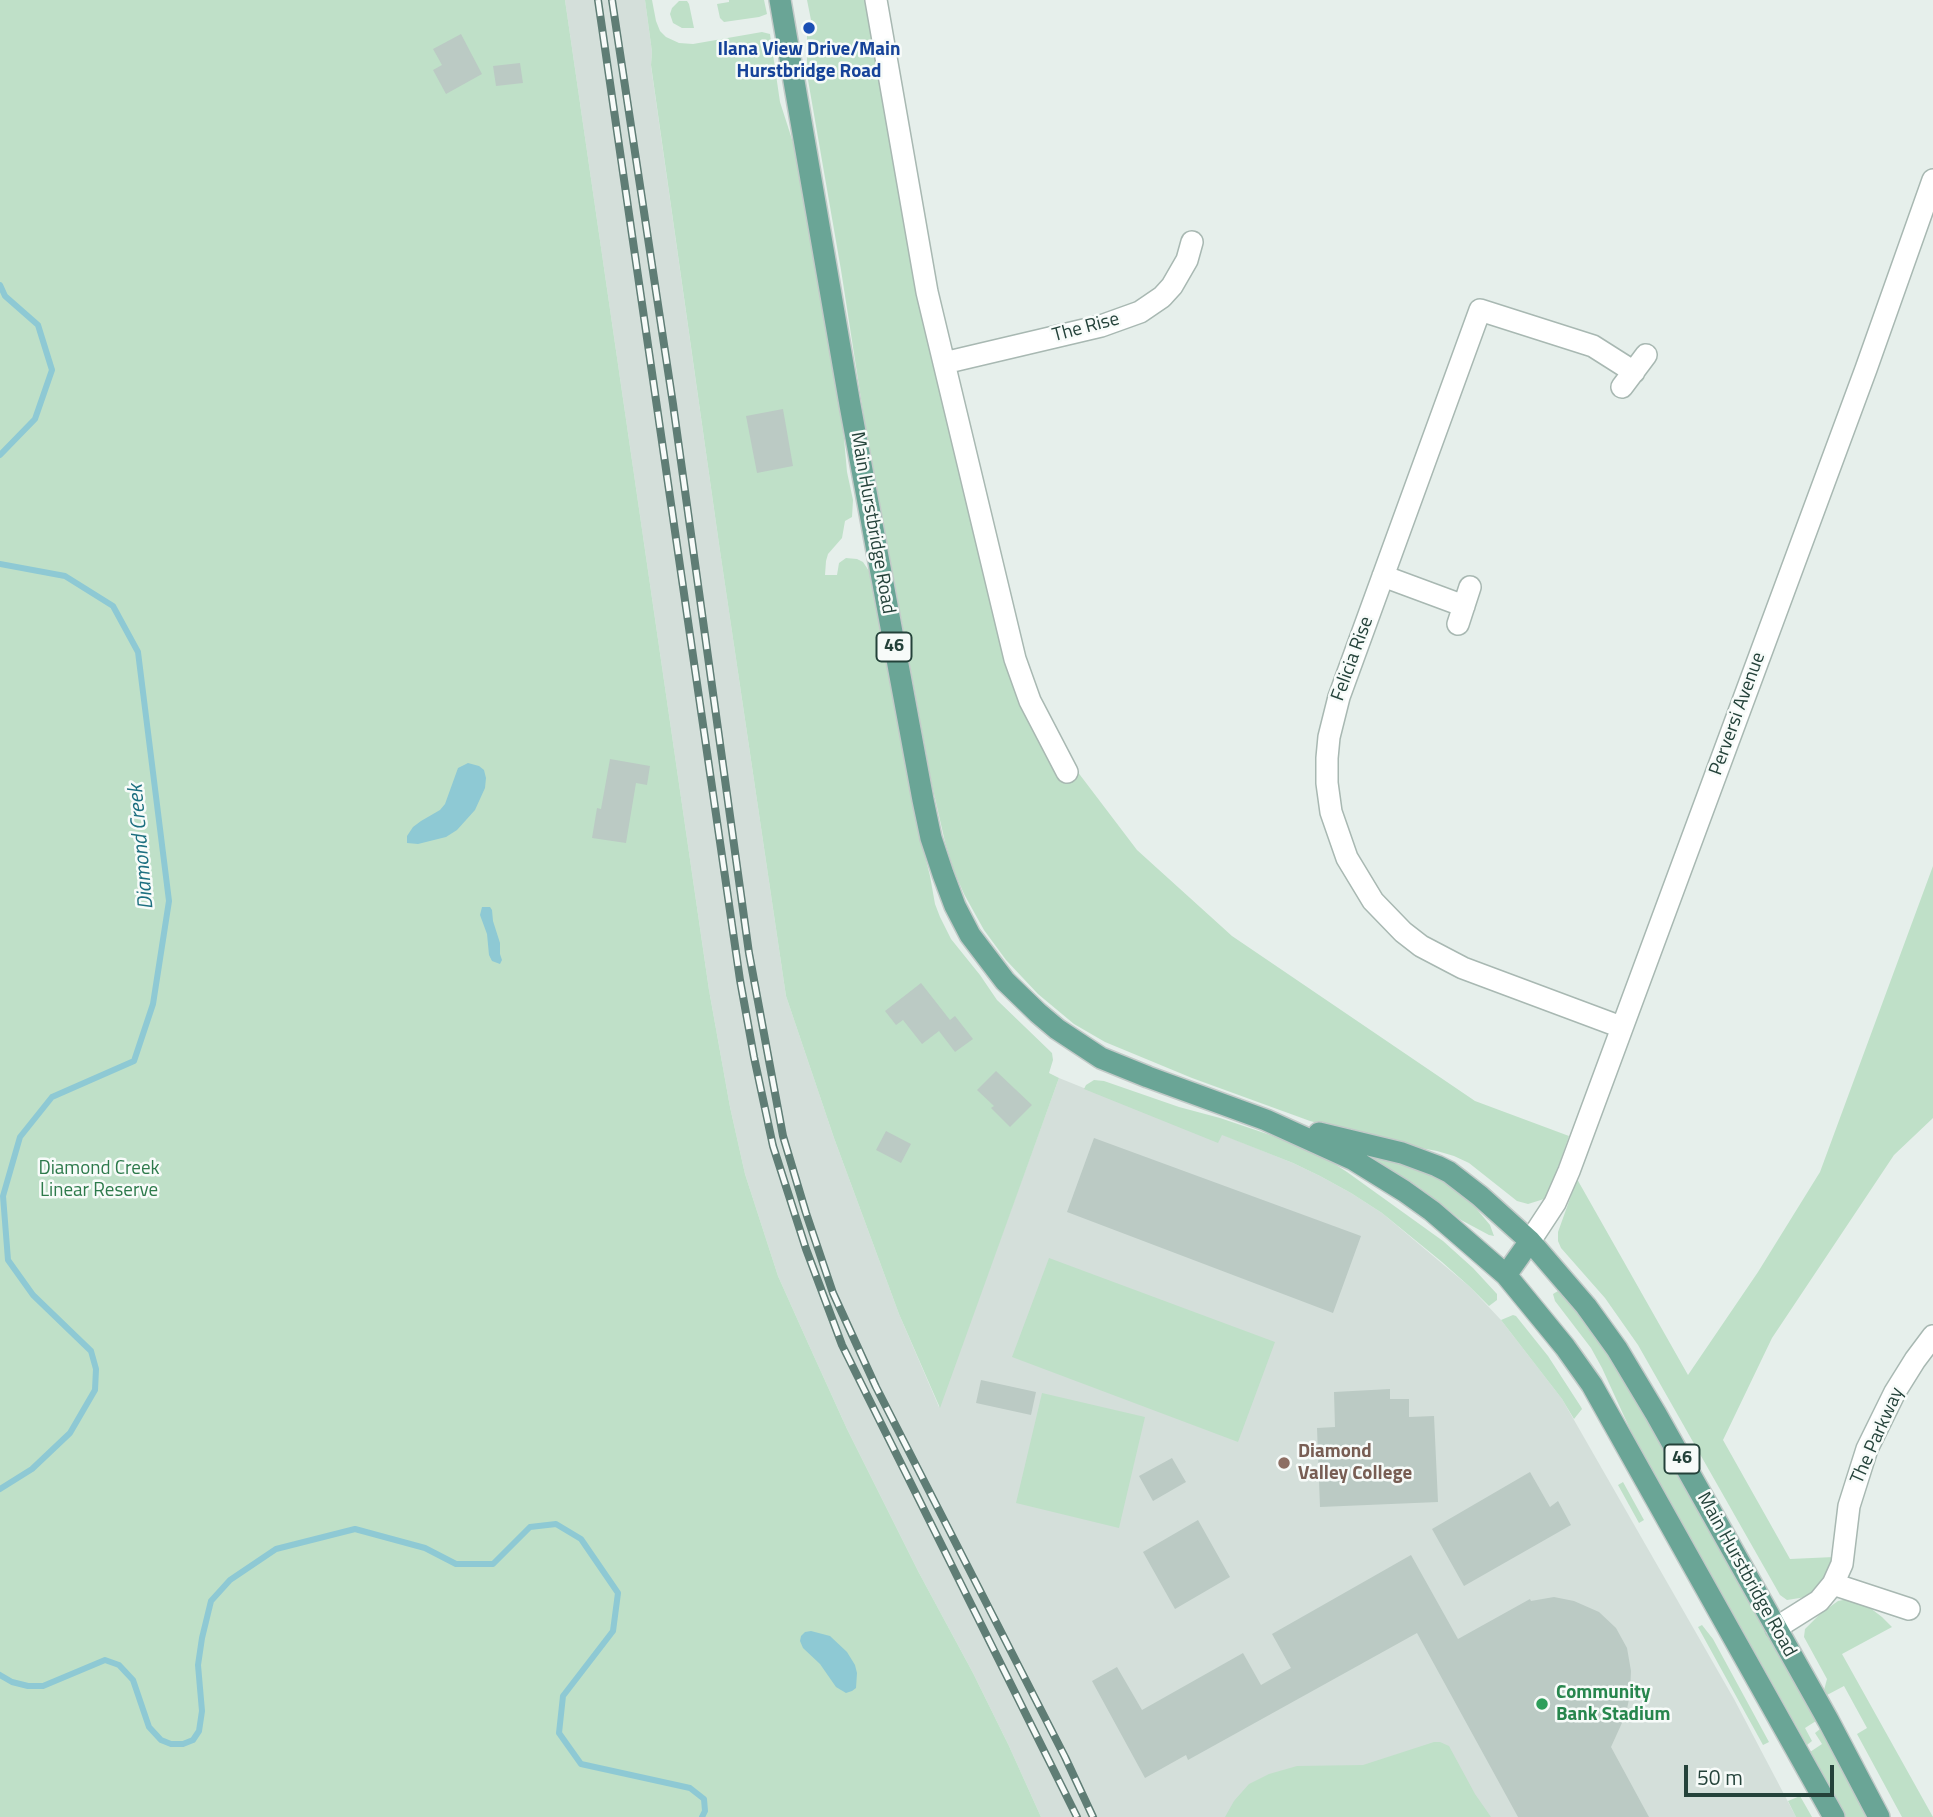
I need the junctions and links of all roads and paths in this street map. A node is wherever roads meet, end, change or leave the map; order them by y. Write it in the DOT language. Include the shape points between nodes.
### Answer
graph roads {
  1 [pos="780,0"];
  2 [pos="876,0"];
  3 [pos="1933,180"];
  4 [pos="1192,242"];
  5 [pos="944,363"];
  6 [pos="1634,371"];
  7 [pos="1383,576"];
  8 [pos="1464,605"];
  9 [pos="1067,772"];
  10 [pos="1621,1027"];
  11 [pos="1266,1120"];
  12 [pos="1530,1241"];
  13 [pos="1506,1275"];
  14 [pos="1933,1336"];
  15 [pos="1833,1584"];
  16 [pos="1909,1609"];
  17 [pos="1776,1628"];
  18 [pos="1834,1817"];
  19 [pos="1879,1817"];
  1 -- 11 [label="main road, Main Hurstbridge Road / 46" via="923,800 955,906 970,935 1005,981 1066,1035 1101,1058"];
  2 -- 5 [label="street" via="922,267"];
  3 -- 10 [label="street, Perversi Avenue"];
  4 -- 5 [label="street, The Rise" via="1172,286 1140,312 1101,326"];
  5 -- 9 [label="street" via="1020,680"];
  6 -- 7 [label="street, Felicia Rise" via="1593,346 1480,310"];
  7 -- 8 [label="street"];
  7 -- 10 [label="street, Felicia Rise" via="1339,696 1329,737 1331,812 1347,858 1373,901 1421,946 1463,968"];
  10 -- 12 [label="street, Perversi Avenue" via="1565,1181"];
  11 -- 12 [label="main road, Main Hurstbridge Road / 46" via="1437,1166 1480,1196"];
  11 -- 13 [label="main road, Main Hurstbridge Road / 46" via="1354,1160 1404,1191"];
  12 -- 13 [label="main road"];
  12 -- 17 [label="main road, Main Hurstbridge Road / 46" via="1586,1306 1628,1366"];
  13 -- 18 [label="main road, Main Hurstbridge Road / 46" via="1592,1385"];
  14 -- 15 [label="street, The Parkway" via="1895,1392 1867,1449 1849,1506 1842,1564"];
  15 -- 16 [label="street"];
  15 -- 17 [label="street, The Parkway" via="1819,1601"];
  17 -- 19 [label="main road, Main Hurstbridge Road / 46"];
}
